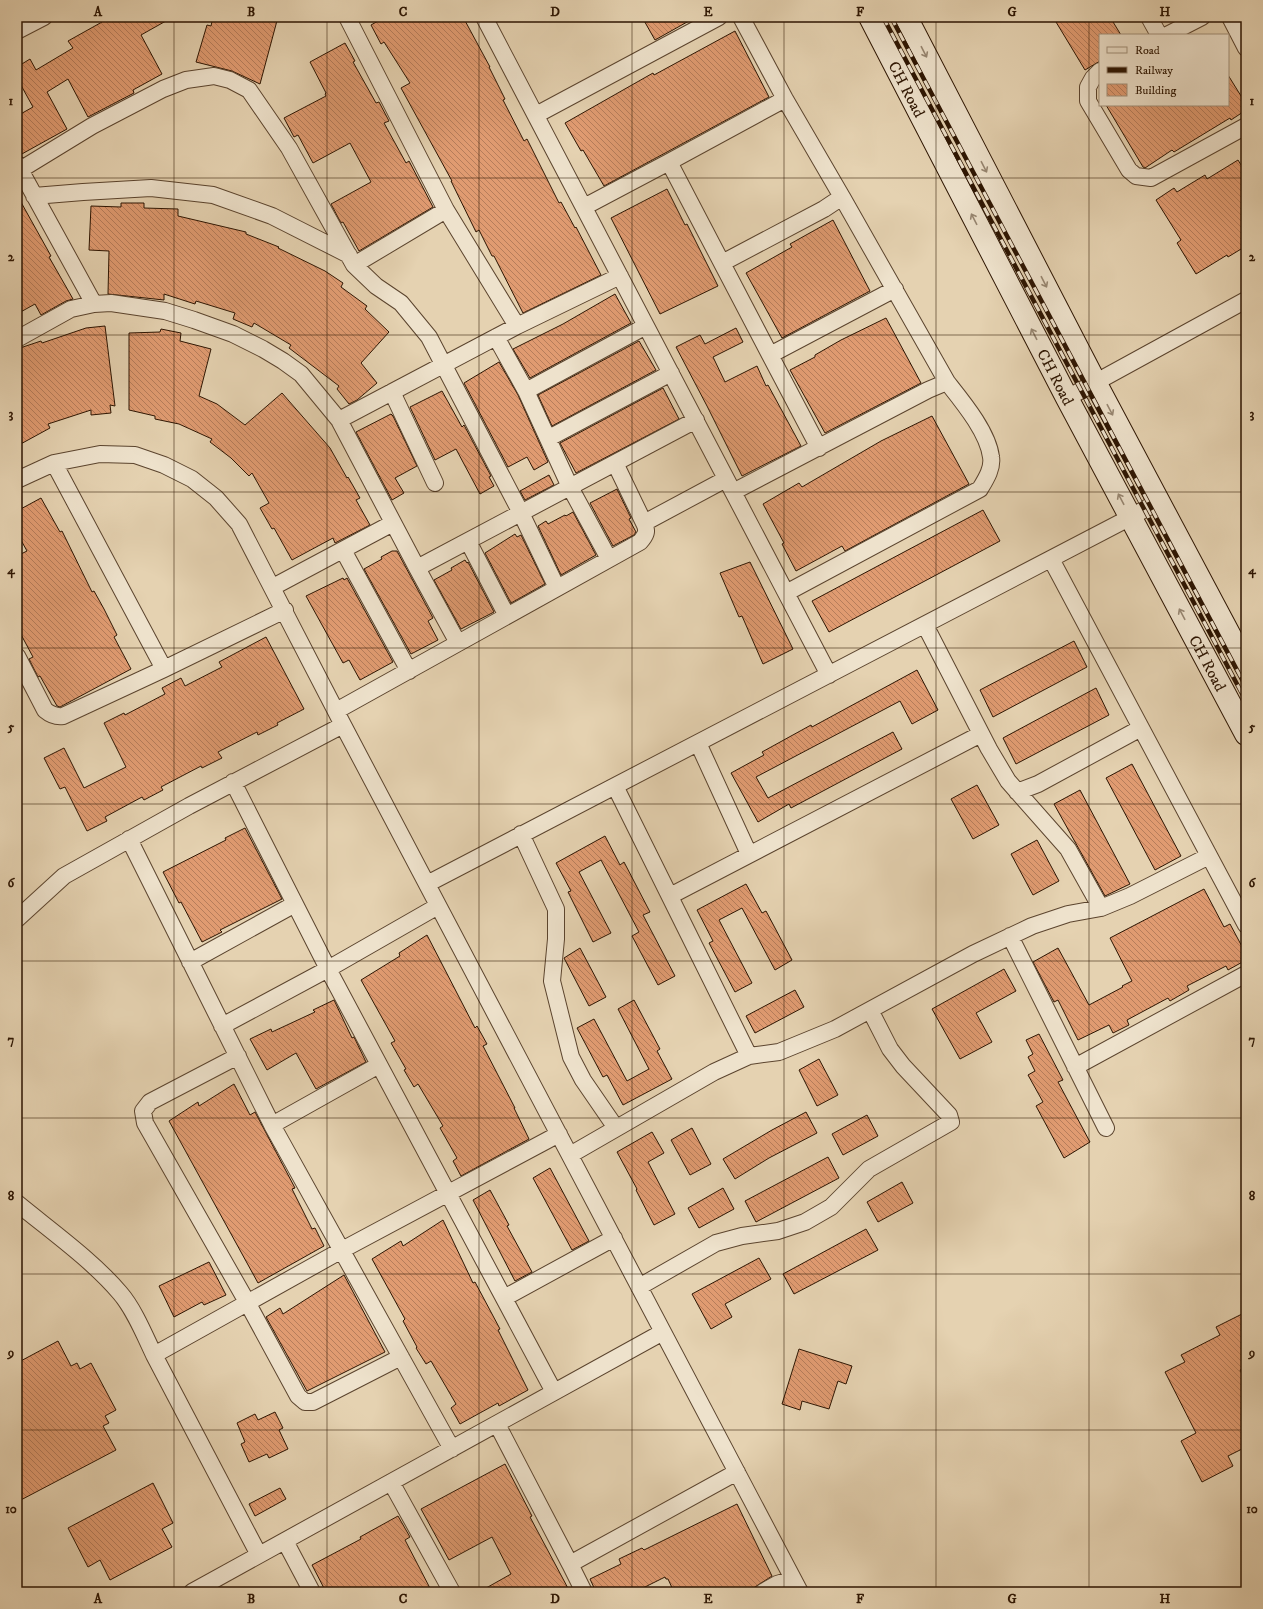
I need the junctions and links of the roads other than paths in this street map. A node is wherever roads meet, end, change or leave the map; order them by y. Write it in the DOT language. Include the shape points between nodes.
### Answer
graph roads {
  1 [pos="44,17"];
  2 [pos="347,17"];
  3 [pos="719,17"];
  4 [pos="741,17"];
  5 [pos="870,17"];
  6 [pos="906,17"];
  7 [pos="1149,17"];
  8 [pos="1202,17"];
  9 [pos="1230,17"];
  10 [pos="488,18"];
  11 [pos="17,31"];
  12 [pos="1158,34"];
  13 [pos="1169,34"];
  14 [pos="1246,48"];
  15 [pos="1099,72"];
  16 [pos="784,99"];
  17 [pos="536,115"];
  18 [pos="1246,126"];
  19 [pos="669,162"];
  20 [pos="18,167"];
  21 [pos="34,196"];
  22 [pos="842,196"];
  23 [pos="584,207"];
  24 [pos="446,210"];
  25 [pos="351,260"];
  26 [pos="722,263"];
  27 [pos="620,276"];
  28 [pos="896,289"];
  29 [pos="1246,300"];
  30 [pos="94,304"];
  31 [pos="517,326"];
  32 [pos="646,326"];
  33 [pos="496,337"];
  34 [pos="17,339"];
  35 [pos="770,355"];
  36 [pos="443,365"];
  37 [pos="671,373"];
  38 [pos="947,382"];
  39 [pos="1095,382"];
  40 [pos="526,391"];
  41 [pos="392,392"];
  42 [pos="1067,398"];
  43 [pos="339,420"];
  44 [pos="696,420"];
  45 [pos="549,438"];
  46 [pos="818,448"];
  47 [pos="54,463"];
  48 [pos="615,463"];
  49 [pos="17,480"];
  50 [pos="435,483"];
  51 [pos="730,486"];
  52 [pos="570,487"];
  53 [pos="1159,501"];
  54 [pos="521,513"];
  55 [pos="1131,518"];
  56 [pos="393,523"];
  57 [pos="644,523"];
  58 [pos="468,541"];
  59 [pos="343,550"];
  60 [pos="608,559"];
  61 [pos="1050,559"];
  62 [pos="417,568"];
  63 [pos="273,587"];
  64 [pos="558,588"];
  65 [pos="786,593"];
  66 [pos="284,610"];
  67 [pos="507,616"];
  68 [pos="925,625"];
  69 [pos="458,643"];
  70 [pos="17,656"];
  71 [pos="1246,666"];
  72 [pos="164,670"];
  73 [pos="409,671"];
  74 [pos="829,674"];
  75 [pos="340,718"];
  76 [pos="1141,728"];
  77 [pos="981,734"];
  78 [pos="1246,734"];
  79 [pos="698,743"];
  80 [pos="233,782"];
  81 [pos="615,786"];
  82 [pos="1017,792"];
  83 [pos="521,834"];
  84 [pos="129,839"];
  85 [pos="750,854"];
  86 [pos="1209,856"];
  87 [pos="427,884"];
  88 [pos="670,896"];
  89 [pos="295,904"];
  90 [pos="438,906"];
  91 [pos="1101,908"];
  92 [pos="17,919"];
  93 [pos="1246,925"];
  94 [pos="1010,936"];
  95 [pos="190,962"];
  96 [pos="328,969"];
  97 [pos="1246,974"];
  98 [pos="870,1010"];
  99 [pos="222,1026"];
  100 [pos="238,1056"];
  101 [pos="749,1056"];
  102 [pos="379,1065"];
  103 [pos="1075,1067"];
  104 [pos="272,1125"];
  105 [pos="616,1128"];
  106 [pos="1106,1128"];
  107 [pos="559,1134"];
  108 [pos="570,1155"];
  109 [pos="448,1193"];
  110 [pos="17,1203"];
  111 [pos="614,1238"];
  112 [pos="342,1250"];
  113 [pos="639,1286"];
  114 [pos="504,1298"];
  115 [pos="247,1302"];
  116 [pos="664,1332"];
  117 [pos="154,1355"];
  118 [pos="401,1357"];
  119 [pos="554,1392"];
  120 [pos="497,1424"];
  121 [pos="452,1449"];
  122 [pos="737,1472"];
  123 [pos="391,1482"];
  124 [pos="285,1541"];
  125 [pos="260,1554"];
  126 [pos="570,1564"];
  127 [pos="797,1585"];
  128 [pos="192,1592"];
  129 [pos="312,1592"];
  130 [pos="452,1592"];
  131 [pos="584,1592"];
  132 [pos="763,1592"];
  1 -- 11 [label="street"];
  2 -- 24 [label="street"];
  3 -- 17 [label="street"];
  4 -- 16 [label="street"];
  42 -- 5 [label="street, CH Road, one-way"];
  6 -- 39 [label="street, CH Road, one-way"];
  7 -- 12 [label="street"];
  8 -- 13 [label="street"];
  9 -- 14 [label="street"];
  10 -- 17 [label="street"];
  15 -- 18 [label="street" via="1088,88 1088,101 1129,170 1136,176 1150,178"];
  16 -- 19 [label="street"];
  16 -- 22 [label="street"];
  17 -- 23 [label="street"];
  19 -- 23 [label="street"];
  19 -- 26 [label="street"];
  20 -- 21 [label="street"];
  20 -- 25 [label="street" via="163,89 186,80 214,76 230,80 249,90 289,148"];
  21 -- 25 [label="street" via="151,188 213,195 272,216"];
  21 -- 30 [label="street"];
  22 -- 26 [label="street" via="824,209"];
  22 -- 28 [label="street"];
  23 -- 27 [label="street"];
  24 -- 25 [label="street"];
  24 -- 31 [label="street"];
  25 -- 36 [label="street" via="376,286 401,303 429,337"];
  26 -- 35 [label="street"];
  27 -- 31 [label="street"];
  27 -- 32 [label="street"];
  28 -- 35 [label="street"];
  28 -- 38 [label="street"];
  29 -- 39 [label="street"];
  30 -- 34 [label="street" via="71,309"];
  30 -- 43 [label="street" via="112,303 165,311 233,334 263,349 301,374"];
  31 -- 33 [label="street"];
  32 -- 37 [label="street"];
  32 -- 40 [label="street"];
  33 -- 36 [label="street"];
  33 -- 40 [label="street"];
  35 -- 46 [label="street"];
  36 -- 41 [label="street"];
  36 -- 54 [label="street"];
  37 -- 44 [label="street"];
  37 -- 45 [label="street"];
  38 -- 46 [label="street"];
  38 -- 65 [label="street" via="970,412 992,458 990,471 980,489"];
  39 -- 42 [label="street"];
  39 -- 53 [label="street, CH Road, one-way"];
  40 -- 45 [label="street"];
  41 -- 43 [label="street"];
  41 -- 50 [label="street"];
  55 -- 42 [label="street, CH Road, one-way"];
  43 -- 56 [label="street"];
  44 -- 48 [label="street"];
  44 -- 51 [label="street"];
  45 -- 52 [label="street"];
  46 -- 51 [label="street"];
  47 -- 49 [label="street"];
  47 -- 63 [label="street" via="100,454 135,455 164,465 192,479 216,498 239,524"];
  47 -- 72 [label="street"];
  48 -- 52 [label="street"];
  48 -- 57 [label="street"];
  51 -- 57 [label="street"];
  51 -- 65 [label="street"];
  52 -- 54 [label="street"];
  52 -- 60 [label="street"];
  53 -- 55 [label="street"];
  53 -- 71 [label="street, CH Road"];
  54 -- 58 [label="street"];
  54 -- 64 [label="street"];
  55 -- 61 [label="street"];
  78 -- 55 [label="street, CH Road, one-way"];
  56 -- 59 [label="street"];
  56 -- 62 [label="street"];
  57 -- 60 [label="street" via="647,529 646,536 640,542"];
  58 -- 62 [label="street"];
  58 -- 67 [label="street"];
  59 -- 63 [label="street"];
  59 -- 73 [label="street"];
  60 -- 64 [label="street"];
  61 -- 68 [label="street"];
  61 -- 76 [label="street"];
  62 -- 69 [label="street"];
  63 -- 66 [label="street"];
  64 -- 67 [label="street"];
  65 -- 74 [label="street"];
  66 -- 72 [label="street"];
  66 -- 75 [label="street"];
  67 -- 69 [label="street"];
  68 -- 74 [label="street"];
  68 -- 77 [label="street"];
  69 -- 73 [label="street"];
  70 -- 72 [label="street" via="42,706 51,714 58,716"];
  73 -- 75 [label="street"];
  74 -- 79 [label="street"];
  75 -- 80 [label="street"];
  75 -- 87 [label="street"];
  76 -- 82 [label="street" via="1038,784"];
  76 -- 86 [label="street"];
  77 -- 82 [label="street"];
  77 -- 85 [label="street"];
  79 -- 81 [label="street"];
  79 -- 85 [label="street"];
  80 -- 84 [label="street"];
  80 -- 89 [label="street"];
  81 -- 83 [label="street"];
  81 -- 88 [label="street"];
  82 -- 91 [label="street" via="1068,849"];
  83 -- 87 [label="street"];
  83 -- 105 [label="street" via="556,909 552,981 572,1057 583,1080"];
  84 -- 92 [label="street" via="64,876"];
  84 -- 95 [label="street"];
  85 -- 88 [label="street"];
  86 -- 91 [label="street"];
  86 -- 93 [label="street"];
  87 -- 90 [label="street"];
  88 -- 101 [label="street"];
  89 -- 95 [label="street"];
  89 -- 96 [label="street"];
  90 -- 96 [label="street"];
  90 -- 107 [label="street"];
  91 -- 94 [label="street" via="1068,914"];
  94 -- 98 [label="street"];
  94 -- 103 [label="street"];
  95 -- 99 [label="street"];
  96 -- 99 [label="street"];
  96 -- 102 [label="street"];
  97 -- 103 [label="street"];
  98 -- 101 [label="street" via="835,1029 779,1052"];
  98 -- 113 [label="street" via="890,1049 949,1115 951,1122 870,1169 831,1207 805,1222 778,1231 742,1236 716,1244"];
  99 -- 100 [label="street"];
  100 -- 104 [label="street"];
  100 -- 115 [label="street" via="150,1102 143,1111 145,1123"];
  101 -- 105 [label="street" via="714,1072"];
  102 -- 104 [label="street"];
  102 -- 109 [label="street"];
  103 -- 106 [label="street"];
  104 -- 112 [label="street"];
  105 -- 108 [label="street"];
  107 -- 108 [label="street"];
  107 -- 109 [label="street"];
  108 -- 111 [label="street"];
  109 -- 112 [label="street"];
  109 -- 114 [label="street"];
  110 -- 117 [label="street" via="97,1269 121,1294"];
  111 -- 113 [label="street"];
  111 -- 114 [label="street"];
  112 -- 115 [label="street"];
  112 -- 118 [label="street"];
  113 -- 116 [label="street"];
  114 -- 119 [label="street"];
  115 -- 117 [label="street"];
  115 -- 118 [label="street" via="298,1396 305,1402 313,1402"];
  116 -- 119 [label="street"];
  116 -- 122 [label="street"];
  117 -- 125 [label="street"];
  118 -- 121 [label="street"];
  119 -- 120 [label="street"];
  120 -- 121 [label="street"];
  120 -- 126 [label="street"];
  121 -- 123 [label="street"];
  122 -- 126 [label="street"];
  122 -- 127 [label="street"];
  123 -- 124 [label="street"];
  123 -- 130 [label="street"];
  124 -- 125 [label="street"];
  124 -- 129 [label="street"];
  125 -- 128 [label="street"];
  126 -- 131 [label="street"];
  127 -- 132 [label="street" via="777,1584"];
}
